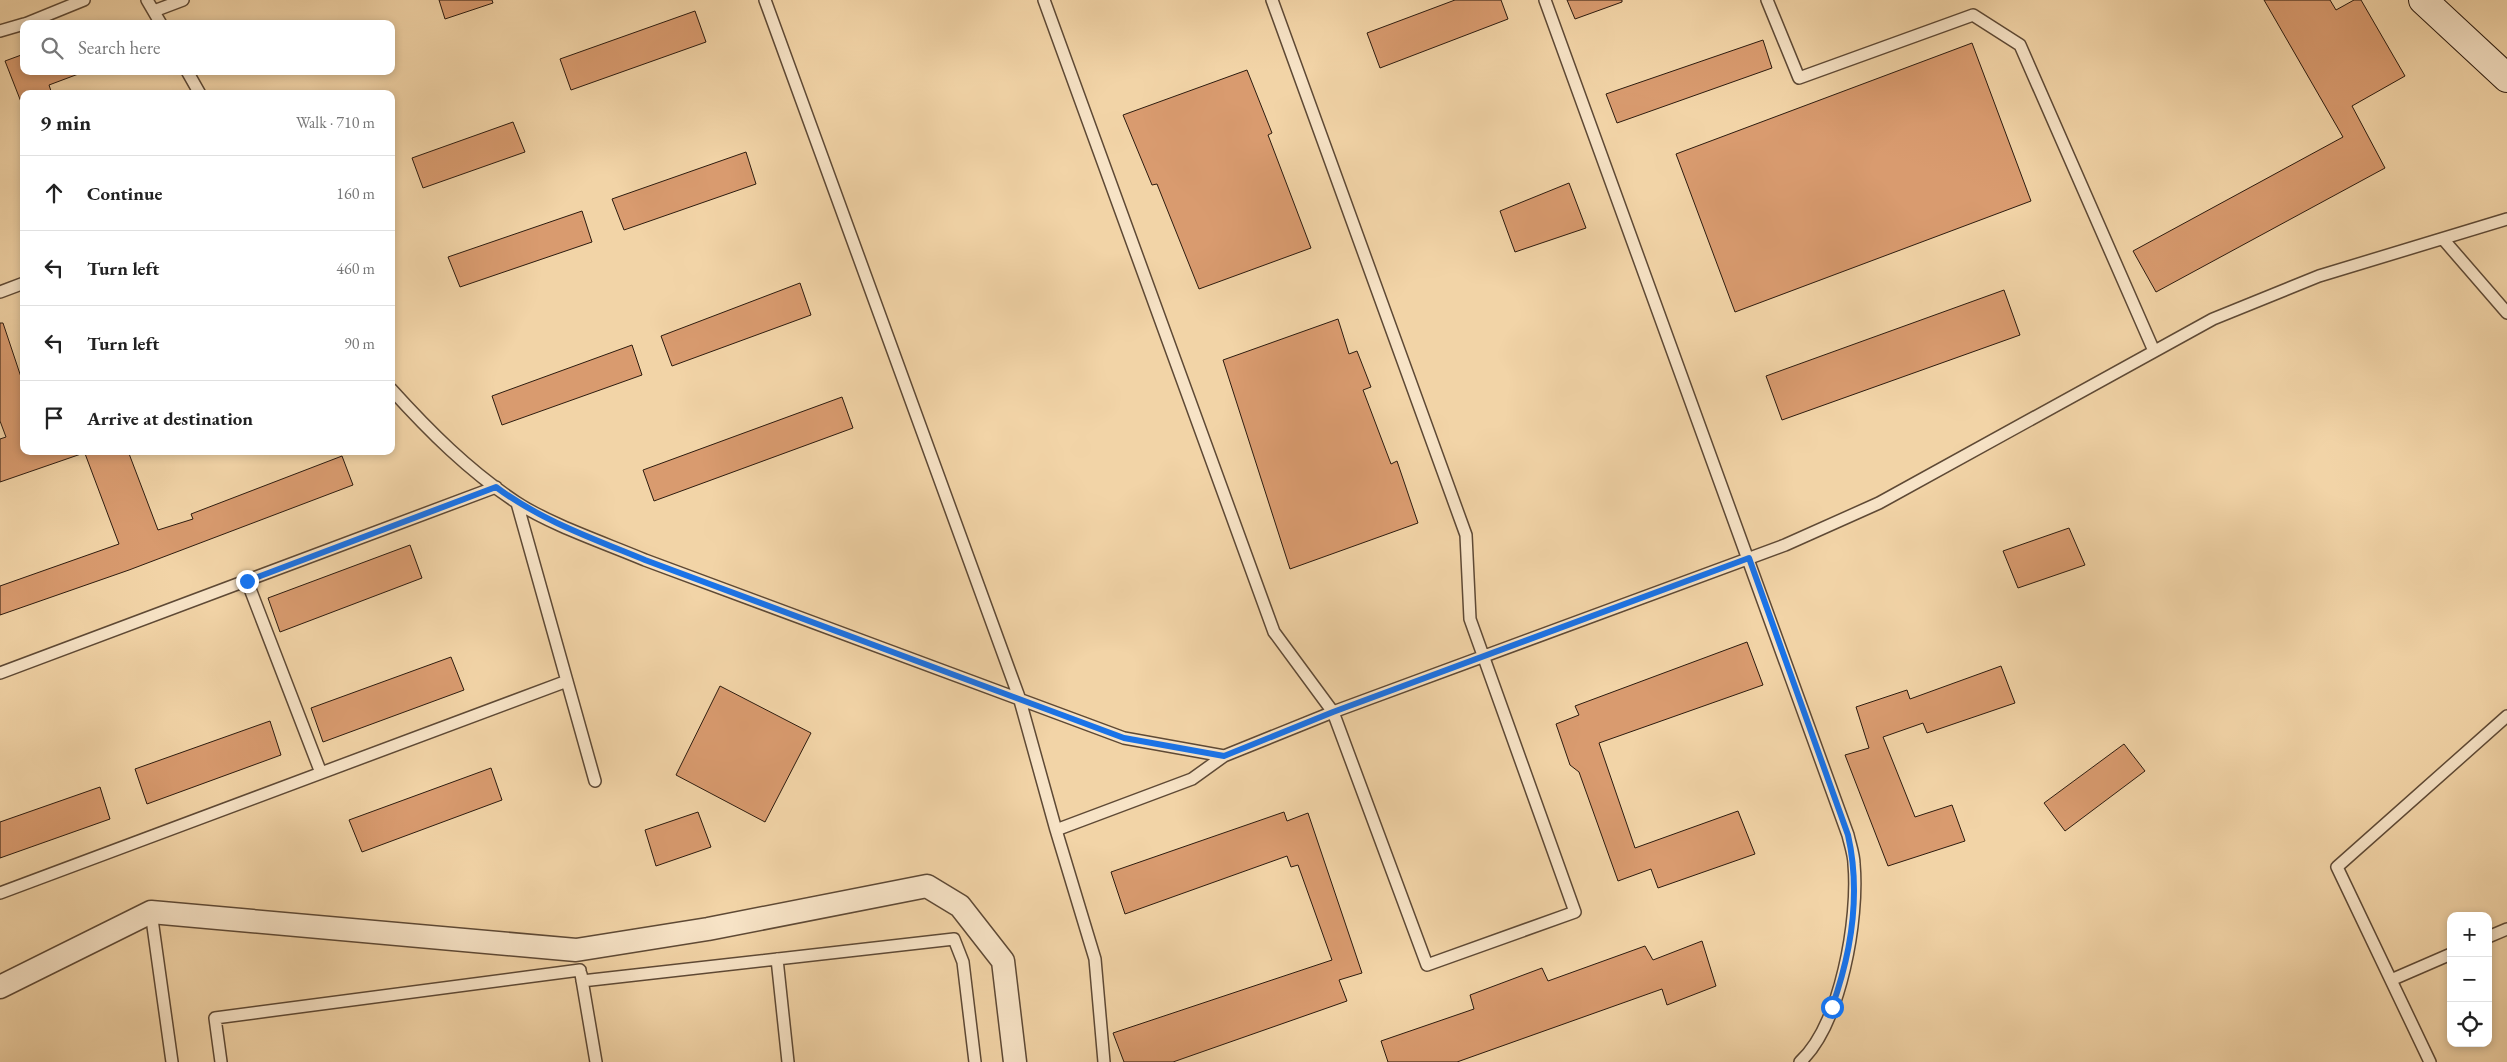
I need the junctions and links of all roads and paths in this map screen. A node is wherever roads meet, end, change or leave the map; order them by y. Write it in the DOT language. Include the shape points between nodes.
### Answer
graph roads {
  1 [pos="84,0"];
  2 [pos="147,0"];
  3 [pos="183,0"];
  4 [pos="765,0"];
  5 [pos="1044,0"];
  6 [pos="1272,0"];
  7 [pos="1545,0"];
  8 [pos="1767,0"];
  9 [pos="2423,0"];
  10 [pos="154,11"];
  11 [pos="35,20"];
  12 [pos="159,20"];
  13 [pos="20,25"];
  14 [pos="0,31"];
  15 [pos="189,75"];
  16 [pos="2507,78"];
  17 [pos="198,90"];
  18 [pos="2507,219"];
  19 [pos="2444,239"];
  20 [pos="20,284"];
  21 [pos="0,292"];
  22 [pos="2507,313"];
  23 [pos="2154,351"];
  24 [pos="395,393"];
  25 [pos="496,487"];
  26 [pos="517,503"];
  27 [pos="1749,558"];
  28 [pos="247,581"];
  29 [pos="1484,657"];
  30 [pos="0,673"];
  31 [pos="567,681"];
  32 [pos="1019,698"];
  33 [pos="1333,712"];
  34 [pos="2507,716"];
  35 [pos="1224,756"];
  36 [pos="321,773"];
  37 [pos="595,781"];
  38 [pos="1056,830"];
  39 [pos="0,893"];
  40 [pos="150,912"];
  41 [pos="2507,929"];
  42 [pos="2492,935"];
  43 [pos="2447,956"];
  44 [pos="776,959"];
  45 [pos="579,967"];
  46 [pos="2391,980"];
  47 [pos="0,987"];
  48 [pos="172,1062"];
  49 [pos="221,1062"];
  50 [pos="596,1062"];
  51 [pos="788,1062"];
  52 [pos="975,1062"];
  53 [pos="1015,1062"];
  54 [pos="1104,1062"];
  55 [pos="1800,1062"];
  56 [pos="2430,1062"];
  1 -- 11 [label="lane"];
  2 -- 10 [label="lane"];
  3 -- 10 [label="lane"];
  4 -- 32 [label="lane"];
  5 -- 33 [label="lane" via="1274,632"];
  6 -- 29 [label="lane" via="1466,535 1470,619"];
  7 -- 27 [label="lane"];
  8 -- 23 [label="lane" via="1799,78 1973,15 2020,45"];
  9 -- 16 [label="street"];
  10 -- 12 [label="lane"];
  13 -- 14 [label="lane"];
  15 -- 17 [label="lane"];
  18 -- 19 [label="lane"];
  19 -- 22 [label="lane"];
  19 -- 23 [label="lane" via="2319,276 2213,319"];
  20 -- 21 [label="lane"];
  23 -- 27 [label="lane" via="1879,503"];
  24 -- 25 [label="lane" via="428,430"];
  25 -- 26 [label="lane"];
  25 -- 28 [label="lane"];
  26 -- 31 [label="lane"];
  26 -- 32 [label="lane" via="645,560"];
  27 -- 29 [label="lane"];
  27 -- 55 [label="lane" via="1848,835 1854,863 1854,914 1841,982 1823,1028 1808,1055"];
  28 -- 30 [label="lane"];
  28 -- 36 [label="lane"];
  29 -- 33 [label="lane"];
  29 -- 33 [label="lane" via="1575,912 1427,965"];
  31 -- 36 [label="lane"];
  31 -- 37 [label="lane"];
  32 -- 35 [label="lane" via="1124,738"];
  32 -- 38 [label="lane"];
  33 -- 35 [label="lane"];
  34 -- 46 [label="lane" via="2338,867"];
  35 -- 38 [label="lane" via="1192,779"];
  36 -- 39 [label="lane"];
  38 -- 54 [label="lane" via="1095,959"];
  40 -- 45 [label="street"];
  40 -- 47 [label="street"];
  40 -- 48 [label="lane"];
  41 -- 42 [label="lane"];
  43 -- 46 [label="lane"];
  44 -- 45 [label="lane"];
  44 -- 51 [label="lane"];
  44 -- 52 [label="lane" via="954,939 963,962"];
  45 -- 49 [label="lane" via="215,1018"];
  45 -- 50 [label="lane"];
  45 -- 53 [label="street" via="708,929 927,886 960,906 1003,961"];
  46 -- 56 [label="lane"];
}
